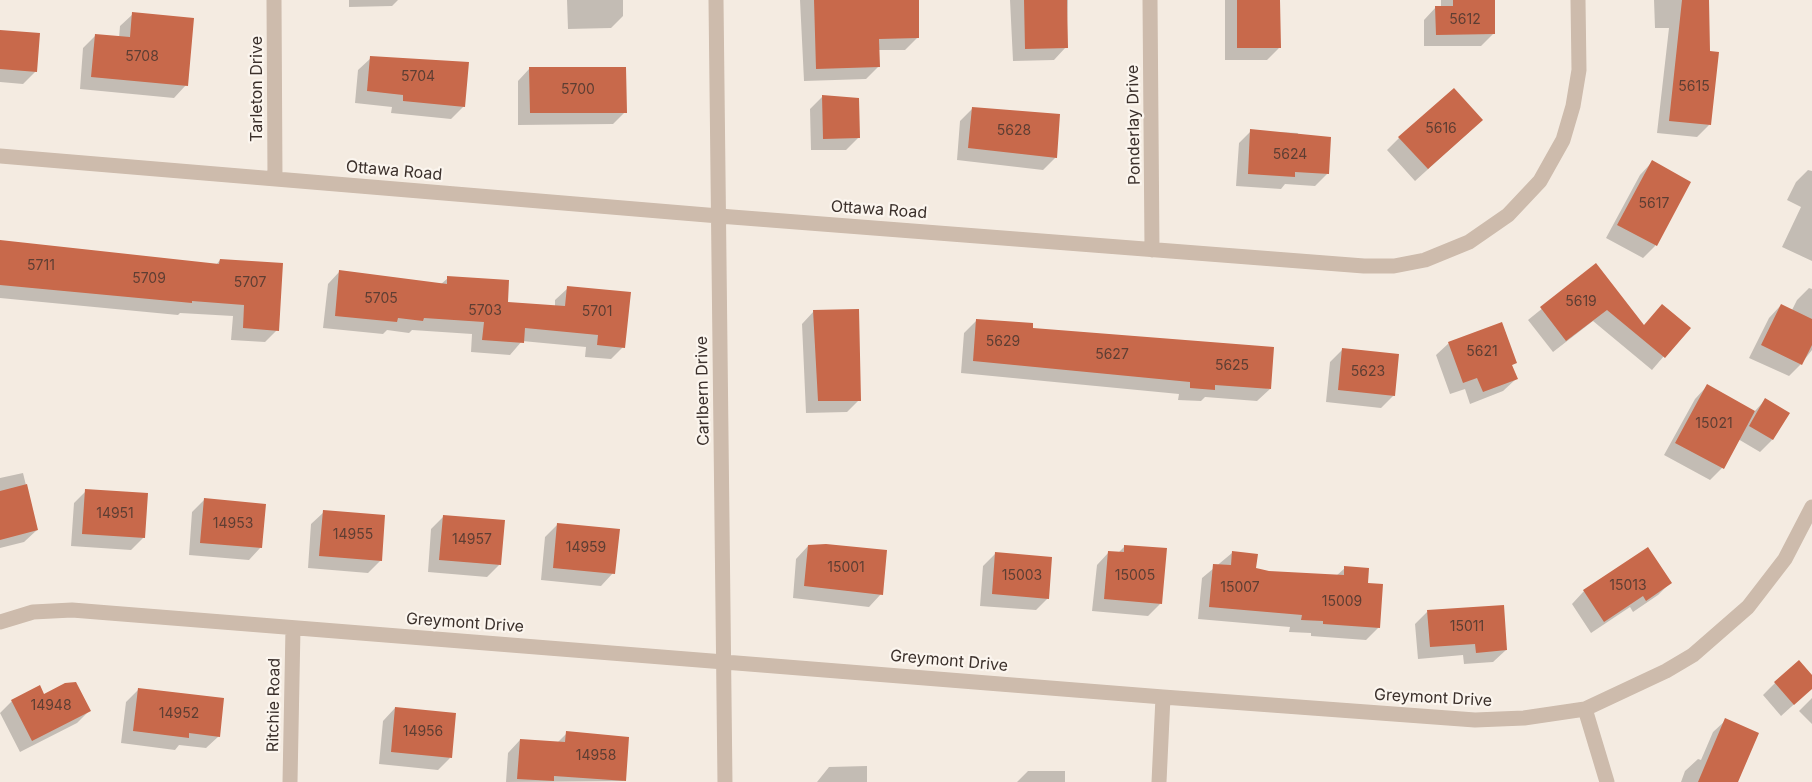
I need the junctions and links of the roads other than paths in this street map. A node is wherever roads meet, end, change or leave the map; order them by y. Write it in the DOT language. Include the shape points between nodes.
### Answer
graph roads {
  1 [pos="274,0"];
  2 [pos="716,0"];
  3 [pos="1150,0"];
  4 [pos="1578,0"];
  5 [pos="0,156"];
  6 [pos="275,178"];
  7 [pos="719,216"];
  8 [pos="1152,250"];
  9 [pos="1812,507"];
  10 [pos="0,622"];
  11 [pos="293,628"];
  12 [pos="724,660"];
  13 [pos="1162,697"];
  14 [pos="1585,709"];
  15 [pos="290,782"];
  16 [pos="725,782"];
  17 [pos="1159,782"];
  18 [pos="1607,782"];
  1 -- 6 [label="street, Tarleton Drive"];
  2 -- 7 [label="street, Carlbern Drive"];
  3 -- 8 [label="street, Ponderlay Drive"];
  4 -- 8 [label="street, Ottawa Road" via="1579,70 1563,140 1540,181 1508,215 1469,242 1425,260 1394,266"];
  5 -- 6 [label="street, Ottawa Road"];
  6 -- 7 [label="street, Ottawa Road"];
  7 -- 8 [label="street, Ottawa Road"];
  7 -- 12 [label="street, Carlbern Drive"];
  9 -- 14 [label="street, Greymont Drive" via="1785,559 1748,607 1693,655"];
  10 -- 11 [label="street, Greymont Drive" via="33,612 72,610"];
  11 -- 12 [label="street, Greymont Drive"];
  11 -- 15 [label="street, Ritchie Road"];
  12 -- 13 [label="street, Greymont Drive"];
  12 -- 16 [label="street, Carlbern Drive"];
  13 -- 14 [label="street, Greymont Drive" via="1475,720"];
  13 -- 17 [label="street"];
  14 -- 18 [label="street"];
}
